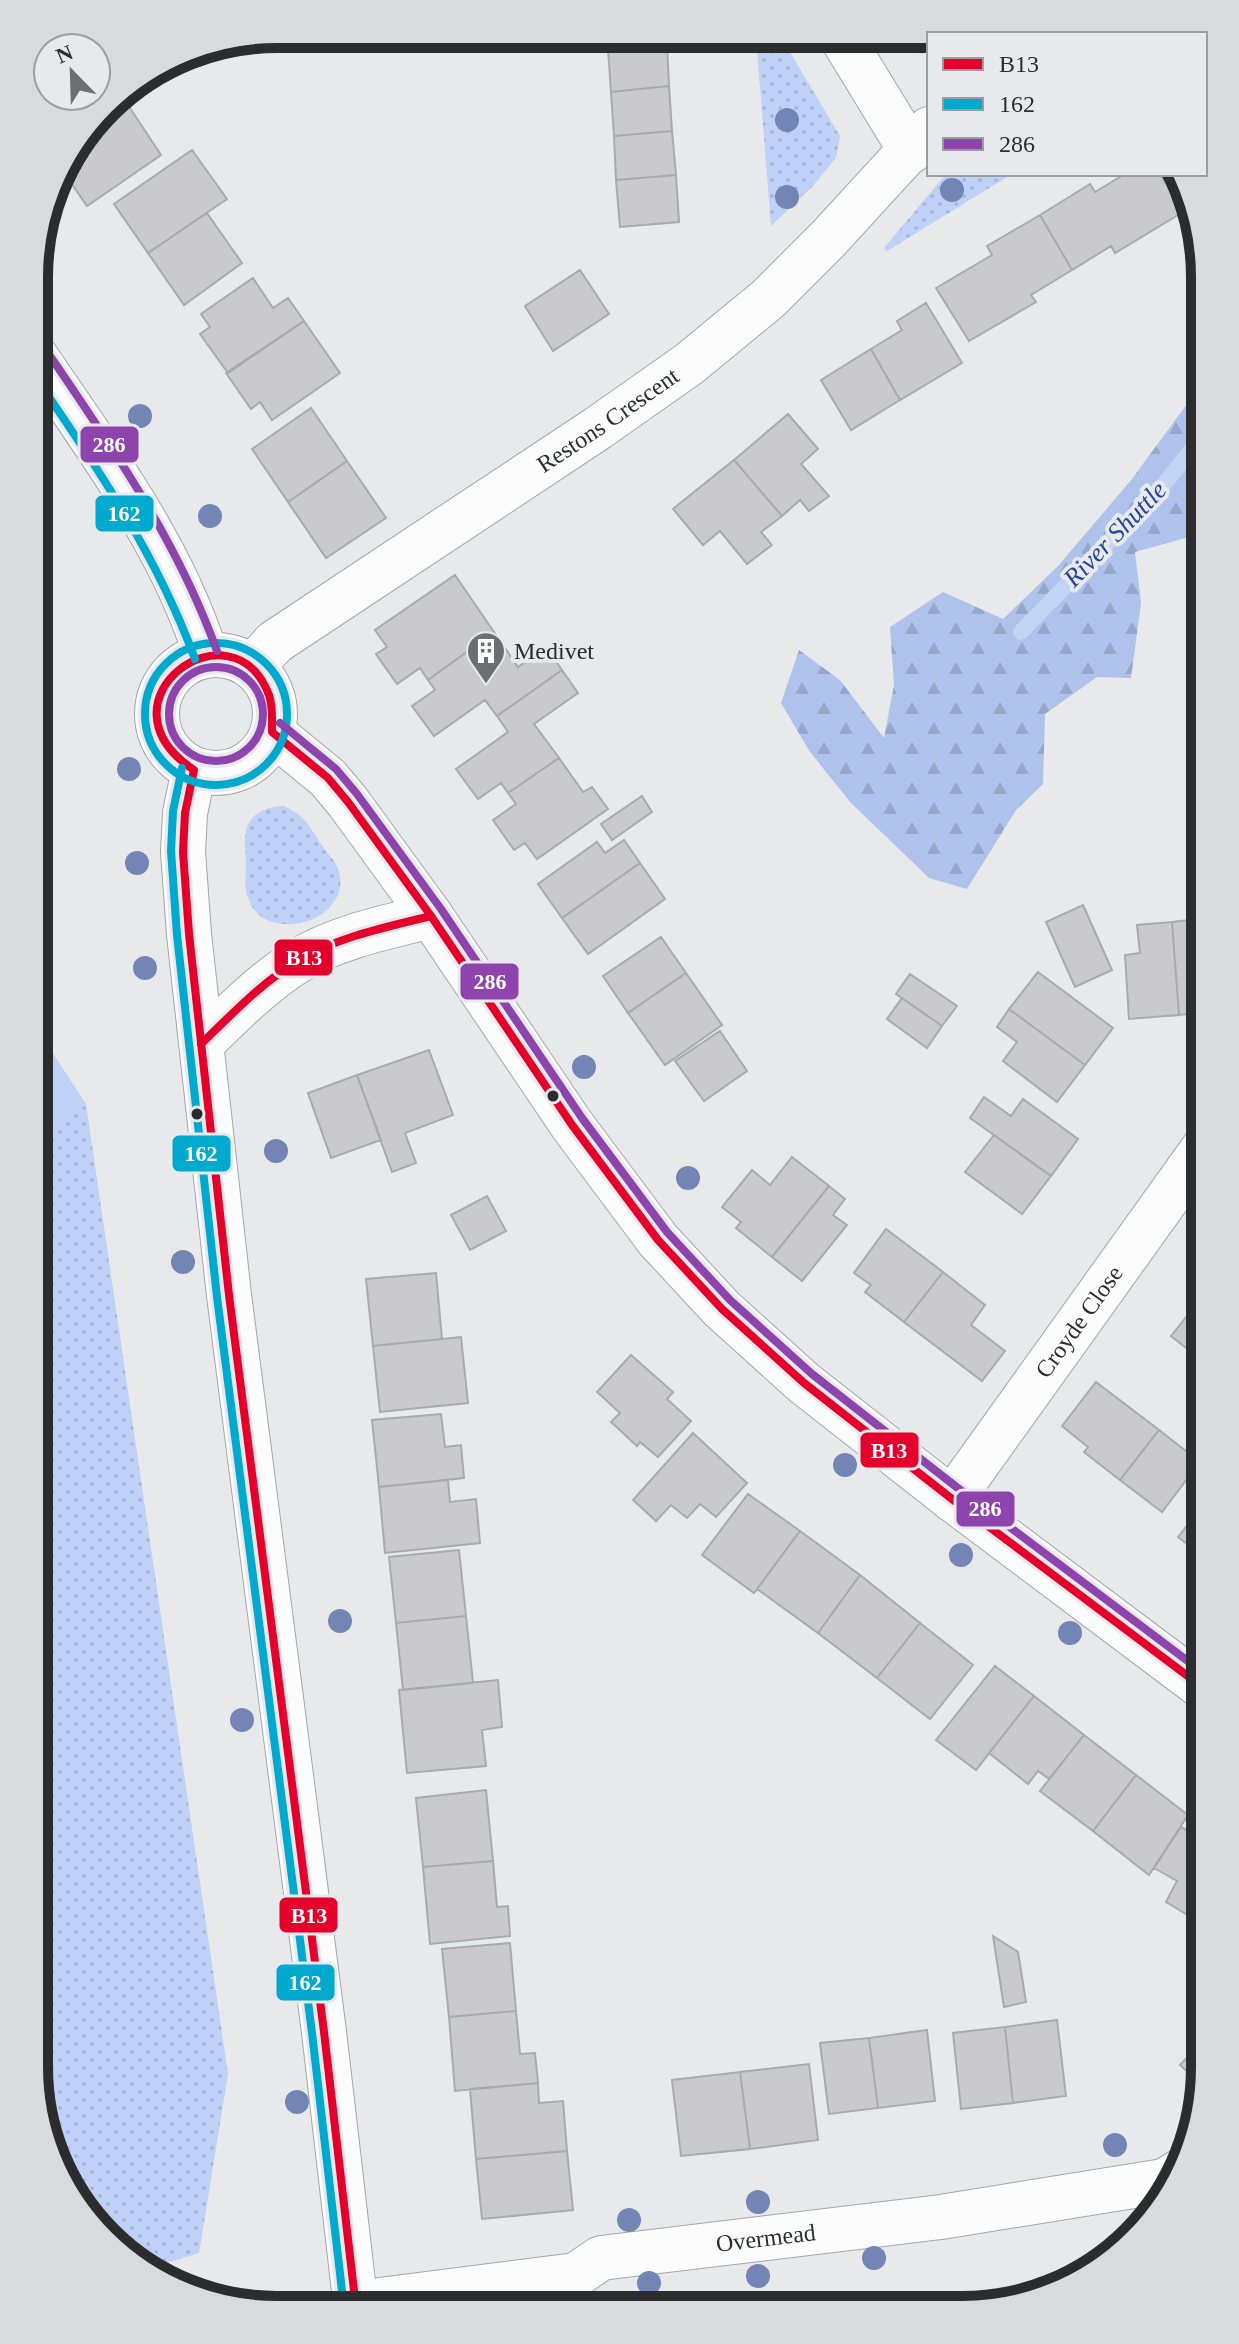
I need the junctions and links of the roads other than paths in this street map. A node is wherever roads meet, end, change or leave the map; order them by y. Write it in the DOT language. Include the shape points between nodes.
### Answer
graph roads {
  1 [pos="850,48"];
  2 [pos="920,140"];
  3 [pos="48,375"];
  4 [pos="206,655"];
  5 [pos="252,667"];
  6 [pos="272,732"];
  7 [pos="194,770"];
  8 [pos="431,916"];
  9 [pos="201,1044"];
  10 [pos="1191,1166"];
  11 [pos="952,1499"];
  12 [pos="1191,1678"];
  13 [pos="1160,2182"];
  14 [pos="355,2296"];
  15 [pos="427,2296"];
  1 -- 2 [label="street"];
  2 -- 5 [label="street, Restons Crescent" via="768,299 689,364 275,642"];
  3 -- 4 [label="street" via="126,491 180,587"];
  4 -- 5 [label="street" via="222,655"];
  4 -- 7 [label="street" via="172,674 157,708 165,745"];
  5 -- 6 [label="street" via="272,697"];
  6 -- 7 [label="street" via="249,763 213,774"];
  6 -- 8 [label="street" via="328,778"];
  7 -- 9 [label="street" via="183,852"];
  8 -- 9 [label="street" via="361,933 301,959"];
  8 -- 11 [label="street" via="572,1125 658,1240 722,1309 804,1383"];
  9 -- 14 [label="street"];
  10 -- 11 [label="street, Croyde Close"];
  11 -- 12 [label="street"];
  13 -- 15 [label="street, Overmead" via="941,2217 601,2258 576,2275"];
}
